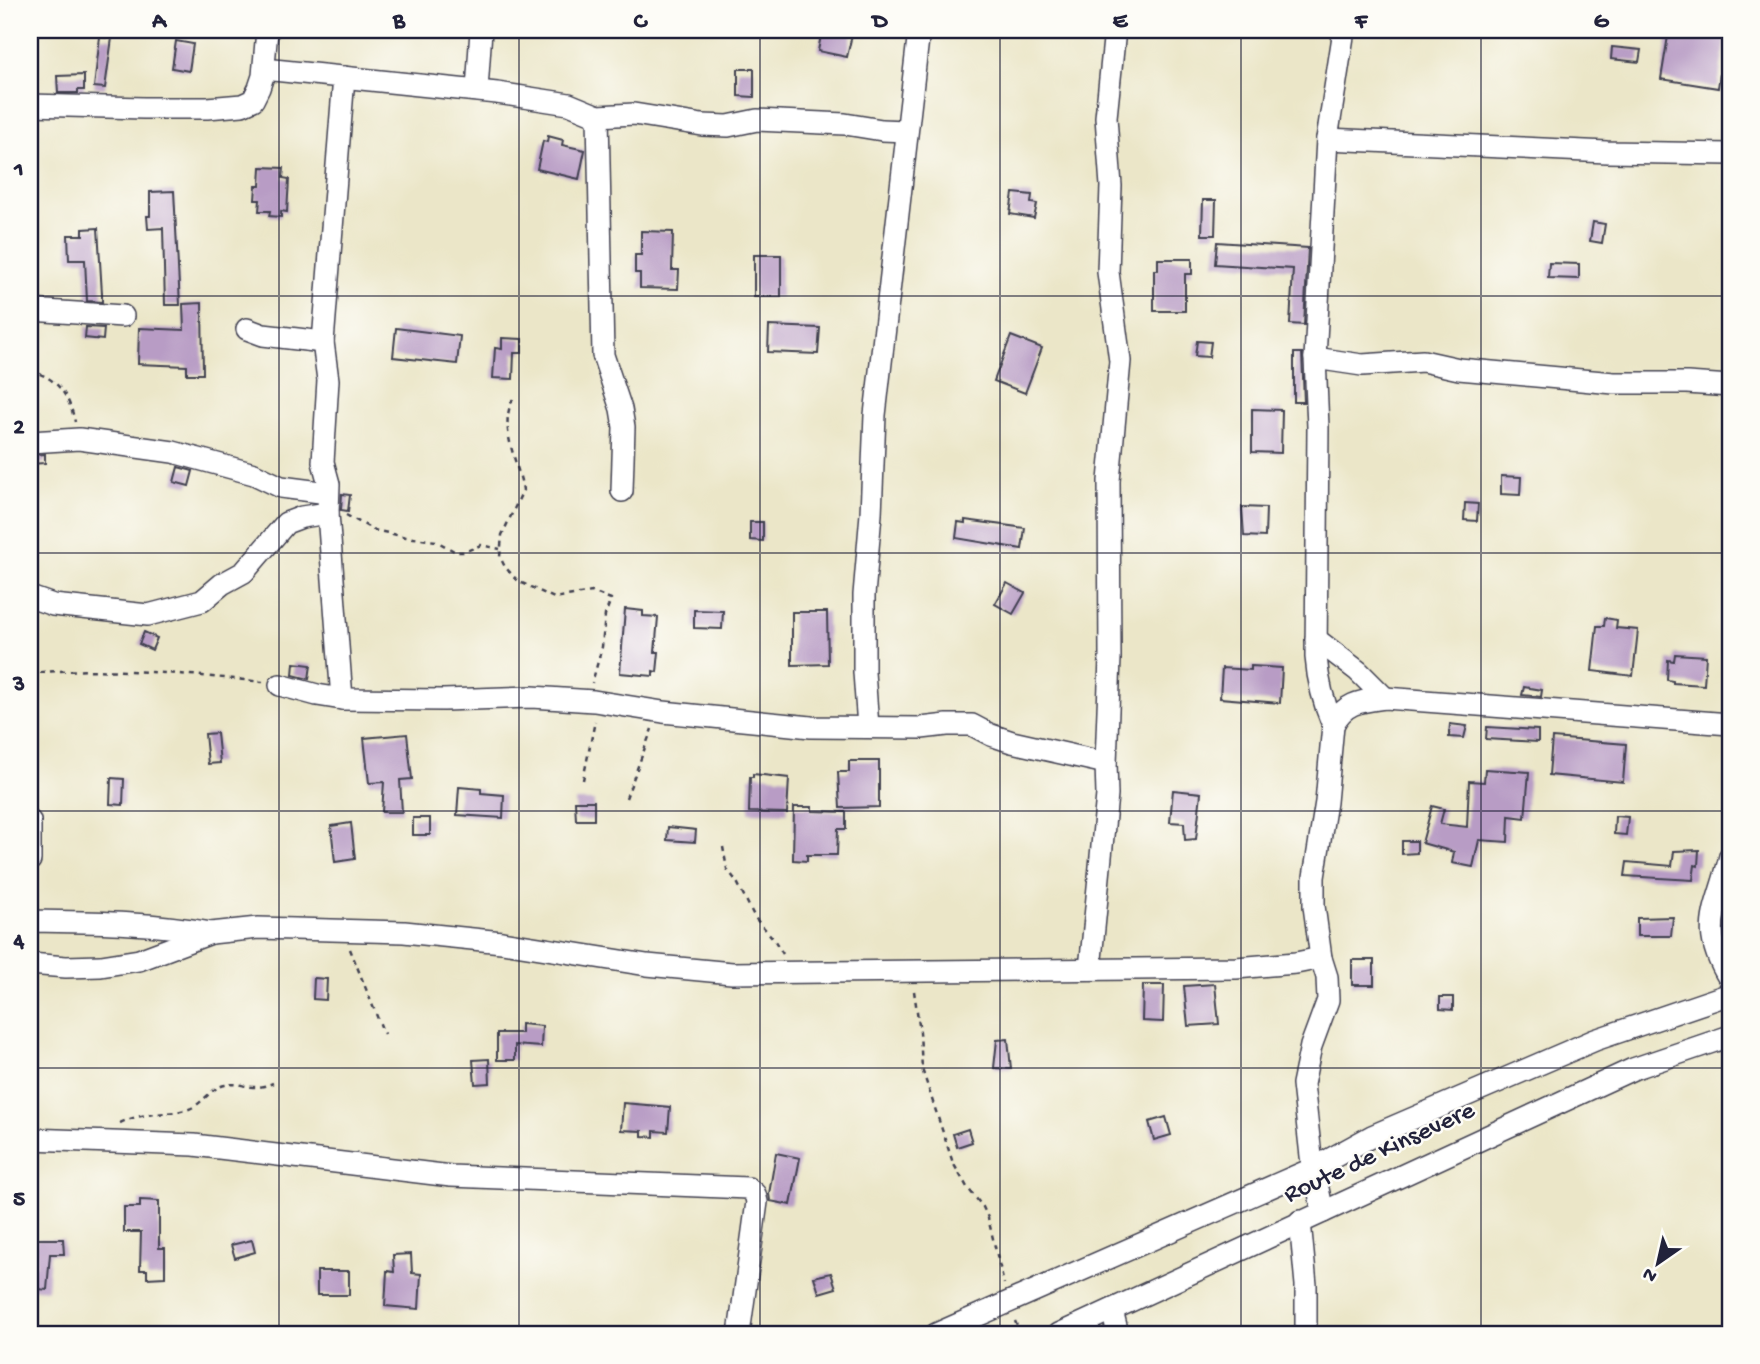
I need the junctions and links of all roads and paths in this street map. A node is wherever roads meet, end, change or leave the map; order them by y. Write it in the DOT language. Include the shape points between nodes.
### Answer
graph roads {
  1 [pos="267,30"];
  2 [pos="481,30"];
  3 [pos="919,30"];
  4 [pos="1115,30"];
  5 [pos="1344,30"];
  6 [pos="264,69"];
  7 [pos="344,77"];
  8 [pos="477,90"];
  9 [pos="30,105"];
  10 [pos="598,116"];
  11 [pos="906,131"];
  12 [pos="1327,139"];
  13 [pos="1730,154"];
  14 [pos="30,310"];
  15 [pos="123,316"];
  16 [pos="247,329"];
  17 [pos="323,342"];
  18 [pos="1315,358"];
  19 [pos="30,371"];
  20 [pos="1730,386"];
  21 [pos="513,399"];
  22 [pos="79,439"];
  23 [pos="30,442"];
  24 [pos="622,491"];
  25 [pos="328,503"];
  26 [pos="500,549"];
  27 [pos="30,597"];
  28 [pos="1316,639"];
  29 [pos="30,673"];
  30 [pos="280,685"];
  31 [pos="1385,698"];
  32 [pos="342,699"];
  33 [pos="594,701"];
  34 [pos="663,712"];
  35 [pos="1730,724"];
  36 [pos="1333,725"];
  37 [pos="868,727"];
  38 [pos="1106,763"];
  39 [pos="583,780"];
  40 [pos="626,798"];
  41 [pos="30,821"];
  42 [pos="723,847"];
  43 [pos="1730,856"];
  44 [pos="30,860"];
  45 [pos="30,921"];
  46 [pos="343,930"];
  47 [pos="211,933"];
  48 [pos="1321,958"];
  49 [pos="30,964"];
  50 [pos="1090,969"];
  51 [pos="915,973"];
  52 [pos="790,974"];
  53 [pos="1730,980"];
  54 [pos="1730,994"];
  55 [pos="384,1034"];
  56 [pos="1730,1037"];
  57 [pos="273,1083"];
  58 [pos="113,1126"];
  59 [pos="30,1139"];
  60 [pos="1314,1168"];
  61 [pos="1323,1212"];
  62 [pos="1300,1221"];
  63 [pos="1009,1302"];
  64 [pos="1112,1310"];
  65 [pos="739,1334"];
  66 [pos="936,1334"];
  67 [pos="1020,1334"];
  68 [pos="1059,1334"];
  69 [pos="1118,1334"];
  70 [pos="1306,1334"];
  1 -- 6 [label="street"];
  2 -- 8 [label="street"];
  3 -- 11 [label="street"];
  4 -- 38 [label="street" via="1106,117 1111,186 1108,272 1120,361 1109,481"];
  5 -- 12 [label="street"];
  6 -- 7 [label="street"];
  6 -- 9 [label="street" via="253,100 232,107"];
  7 -- 8 [label="street"];
  7 -- 17 [label="street"];
  8 -- 10 [label="street" via="569,104"];
  10 -- 11 [label="street" via="634,114 728,126 757,120 845,124"];
  10 -- 24 [label="street" via="603,355 624,427"];
  11 -- 37 [label="street" via="875,426 864,595"];
  12 -- 13 [label="street"];
  12 -- 18 [label="street"];
  14 -- 15 [label="street"];
  16 -- 17 [label="street"];
  17 -- 25 [label="street" via="328,380 323,462"];
  18 -- 20 [label="street" via="1362,365 1423,361 1459,369 1614,383"];
  18 -- 28 [label="street"];
  19 -- 22 [label="path" via="58,385"];
  21 -- 26 [label="path" via="508,409 509,439 523,490"];
  22 -- 23 [label="street"];
  22 -- 25 [label="street" via="173,452 254,474"];
  25 -- 26 [label="path" via="374,530 436,541 456,552 481,545"];
  25 -- 27 [label="street" via="286,523 244,572 202,601 148,615 53,605"];
  25 -- 32 [label="street"];
  26 -- 33 [label="path" via="505,567 519,581 554,598 592,592 611,599 591,685"];
  28 -- 31 [label="street"];
  28 -- 36 [label="street" via="1322,702"];
  29 -- 30 [label="path" via="207,676"];
  30 -- 32 [label="street"];
  31 -- 35 [label="street"];
  31 -- 36 [label="street" via="1348,706"];
  32 -- 33 [label="street" via="532,697"];
  33 -- 34 [label="street"];
  33 -- 39 [label="path" via="595,725"];
  34 -- 37 [label="street" via="811,727"];
  34 -- 40 [label="path"];
  36 -- 48 [label="street" via="1314,877"];
  37 -- 38 [label="street" via="972,725 1012,742"];
  38 -- 50 [label="street"];
  41 -- 44 [label="street"];
  42 -- 52 [label="path" via="727,869 755,918 781,951"];
  43 -- 53 [label="street" via="1711,927 1716,957"];
  45 -- 47 [label="street" via="116,921"];
  46 -- 47 [label="street" via="258,928"];
  46 -- 52 [label="street" via="502,942 684,970"];
  46 -- 55 [label="path"];
  47 -- 49 [label="street" via="139,960 101,967"];
  48 -- 50 [label="street" via="1236,968"];
  48 -- 60 [label="street" via="1328,1000 1303,1084"];
  50 -- 51 [label="street"];
  51 -- 52 [label="street"];
  51 -- 63 [label="path" via="922,1069 953,1163 984,1207"];
  54 -- 60 [label="street" via="1595,1040 1372,1136"];
  56 -- 61 [label="street, Route de Kinsevere" via="1633,1069"];
  57 -- 58 [label="path" via="253,1088 228,1084 191,1108 131,1117"];
  59 -- 65 [label="street" via="194,1145 450,1176 748,1188 757,1202"];
  60 -- 61 [label="street"];
  60 -- 63 [label="street"];
  61 -- 62 [label="street, Route de Kinsevere"];
  62 -- 64 [label="street, Route de Kinsevere"];
  62 -- 70 [label="street"];
  63 -- 66 [label="street"];
  63 -- 67 [label="path"];
  64 -- 68 [label="street, Route de Kinsevere"];
  64 -- 69 [label="street"];
}
